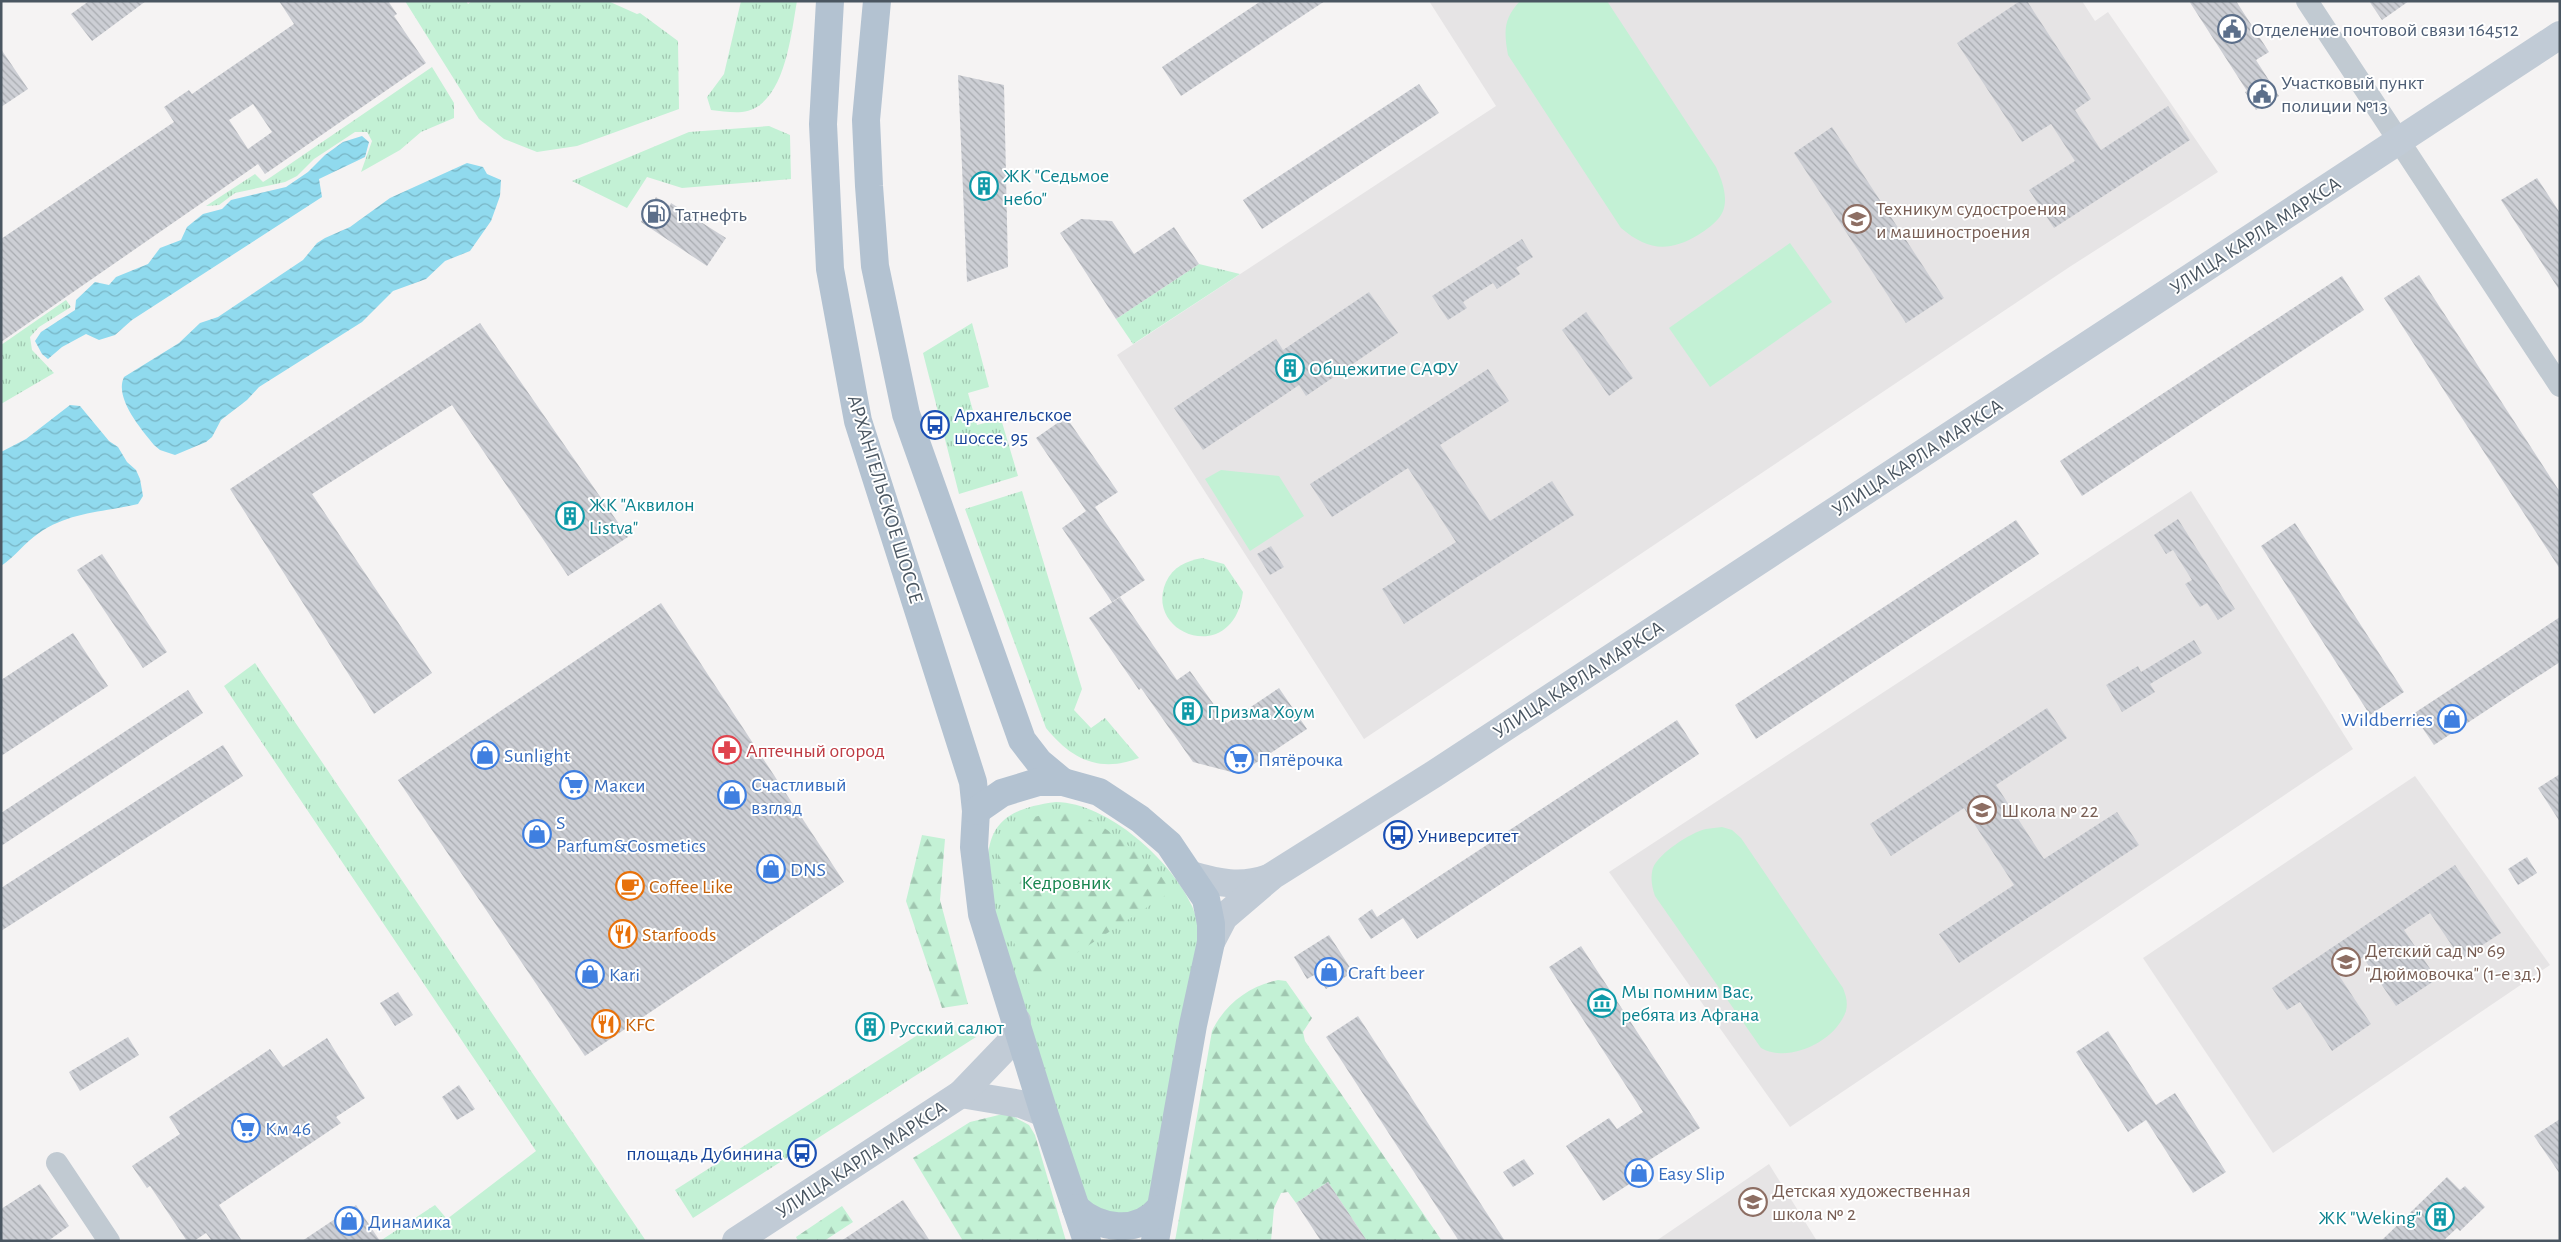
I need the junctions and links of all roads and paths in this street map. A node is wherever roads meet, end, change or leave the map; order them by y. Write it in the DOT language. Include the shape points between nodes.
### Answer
graph roads {
  1 [pos="830,1"];
  2 [pos="877,1"];
  3 [pos="2307,1"];
  4 [pos="2560,36"];
  5 [pos="2400,140"];
  6 [pos="2560,386"];
  7 [pos="1063,782"];
  8 [pos="976,811"];
  9 [pos="1191,875"];
  10 [pos="1272,876"];
  11 [pos="1211,942"];
  12 [pos="1017,1021"];
  13 [pos="961,1094"];
  14 [pos="1044,1114"];
  15 [pos="57,1163"];
  16 [pos="1076,1208"];
  17 [pos="1159,1209"];
  18 [pos="108,1241"];
  19 [pos="736,1241"];
  20 [pos="1086,1241"];
  21 [pos="1155,1241"];
  1 -- 8 [label="main road, АРХАНГЕЛЬСКОЕ ШОССЕ" via="823,124 830,270 858,421 973,782"];
  2 -- 7 [label="main road" via="866,120 868,186 875,266 906,414 1022,740 1039,762"];
  3 -- 5 [label="street"];
  4 -- 5 [label="street, УЛИЦА КАРЛА МАРКСА"];
  5 -- 6 [label="street"];
  5 -- 10 [label="street, УЛИЦА КАРЛА МАРКСА" via="1434,774"];
  7 -- 8 [label="main road" via="1020,786 1002,793"];
  7 -- 9 [label="main road" via="1099,792 1140,819 1169,844"];
  8 -- 12 [label="main road, АРХАНГЕЛЬСКОЕ ШОССЕ" via="974,847 982,914"];
  9 -- 10 [label="street" via="1233,884 1257,882"];
  9 -- 11 [label="main road" via="1206,899 1212,924"];
  10 -- 11 [label="street" via="1224,917"];
  11 -- 17 [label="main road"];
  12 -- 13 [label="street, УЛИЦА КАРЛА МАРКСА" via="1008,1045"];
  12 -- 14 [label="main road, АРХАНГЕЛЬСКОЕ ШОССЕ"];
  13 -- 14 [label="street" via="1021,1104"];
  13 -- 19 [label="street, УЛИЦА КАРЛА МАРКСА"];
  14 -- 16 [label="main road, АРХАНГЕЛЬСКОЕ ШОССЕ"];
  15 -- 18 [label="street"];
  16 -- 17 [label="main road" via="1095,1222 1120,1226 1144,1222"];
  16 -- 20 [label="main road, АРХАНГЕЛЬСКОЕ ШОССЕ"];
  17 -- 21 [label="main road"];
}
